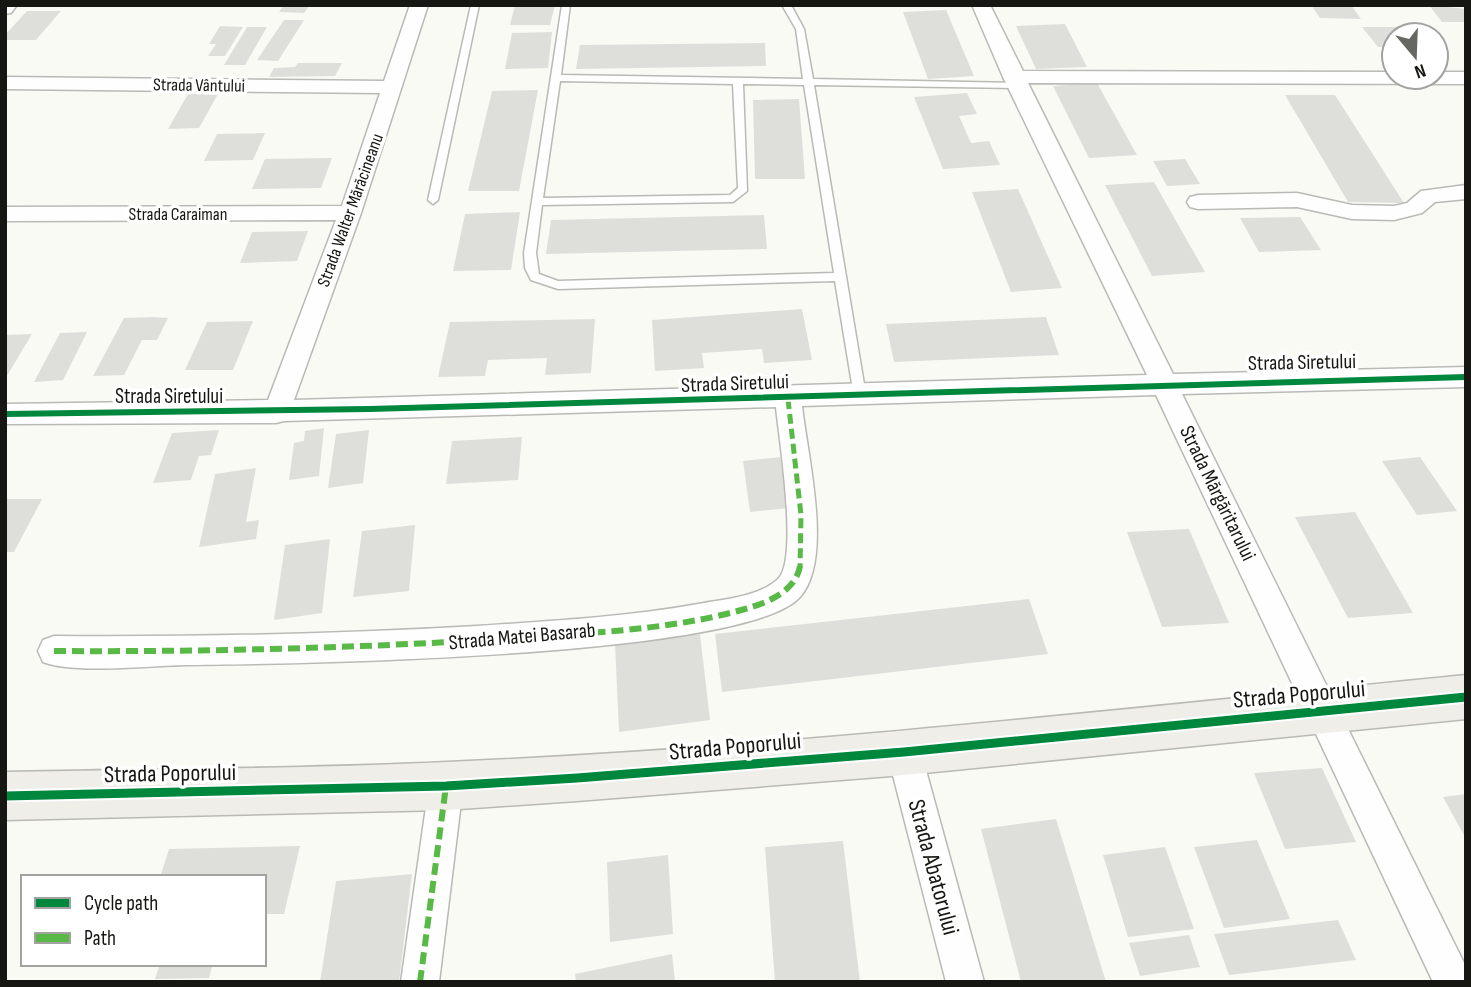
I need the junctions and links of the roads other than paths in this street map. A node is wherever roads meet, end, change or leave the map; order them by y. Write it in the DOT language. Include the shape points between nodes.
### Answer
graph roads {
  1 [pos="419,5"];
  2 [pos="475,5"];
  3 [pos="566,5"];
  4 [pos="786,5"];
  5 [pos="981,5"];
  6 [pos="554,78"];
  7 [pos="1466,78"];
  8 [pos="738,80"];
  9 [pos="1015,81"];
  10 [pos="809,82"];
  11 [pos="5,83"];
  12 [pos="393,87"];
  13 [pos="1466,192"];
  14 [pos="433,200"];
  15 [pos="537,202"];
  16 [pos="1198,202"];
  17 [pos="350,213"];
  18 [pos="5,214"];
  19 [pos="840,277"];
  20 [pos="1466,377"];
  21 [pos="1165,383"];
  22 [pos="860,396"];
  23 [pos="788,399"];
  24 [pos="276,413"];
  25 [pos="5,414"];
  26 [pos="54,651"];
  27 [pos="1466,697"];
  28 [pos="1323,711"];
  29 [pos="904,752"];
  30 [pos="446,786"];
  31 [pos="5,796"];
  32 [pos="420,982"];
  33 [pos="965,982"];
  34 [pos="1453,982"];
  1 -- 12 [label="street, Strada Walter Mărăcineanu"];
  2 -- 14 [label="lane"];
  3 -- 6 [label="lane"];
  4 -- 10 [label="lane" via="800,29"];
  5 -- 9 [label="street, Strada Mărgăritarului"];
  6 -- 8 [label="lane"];
  6 -- 15 [label="lane"];
  7 -- 9 [label="street"];
  8 -- 10 [label="lane"];
  8 -- 15 [label="lane" via="740,194 733,198"];
  9 -- 10 [label="lane"];
  9 -- 21 [label="street, Strada Mărgăritarului"];
  10 -- 19 [label="lane"];
  11 -- 12 [label="street, Strada Vântului"];
  12 -- 17 [label="street, Strada Walter Mărăcineanu"];
  13 -- 16 [label="street" via="1429,195 1414,208 1394,213 1352,212 1297,200"];
  15 -- 19 [label="lane" via="530,272 538,282"];
  17 -- 18 [label="street, Strada Caraiman"];
  17 -- 24 [label="street, Strada Walter Mărăcineanu"];
  19 -- 22 [label="lane"];
  20 -- 21 [label="street, Strada Siretului"];
  21 -- 22 [label="street, Strada Siretului"];
  21 -- 28 [label="street, Strada Mărgăritarului"];
  22 -- 23 [label="street, Strada Siretului"];
  23 -- 24 [label="street, Strada Siretului"];
  23 -- 26 [label="street, Strada Matei Basarab" via="801,540 799,572 787,592 761,607 660,625 411,645 178,653"];
  24 -- 25 [label="street, Strada Siretului"];
  27 -- 28 [label="street, Strada Poporului"];
  28 -- 29 [label="street, Strada Poporului"];
  28 -- 34 [label="street, Strada Mărgăritarului"];
  29 -- 30 [label="street, Strada Poporului"];
  29 -- 33 [label="street, Strada Abatorului"];
  30 -- 31 [label="street, Strada Poporului"];
  30 -- 32 [label="street"];
}
